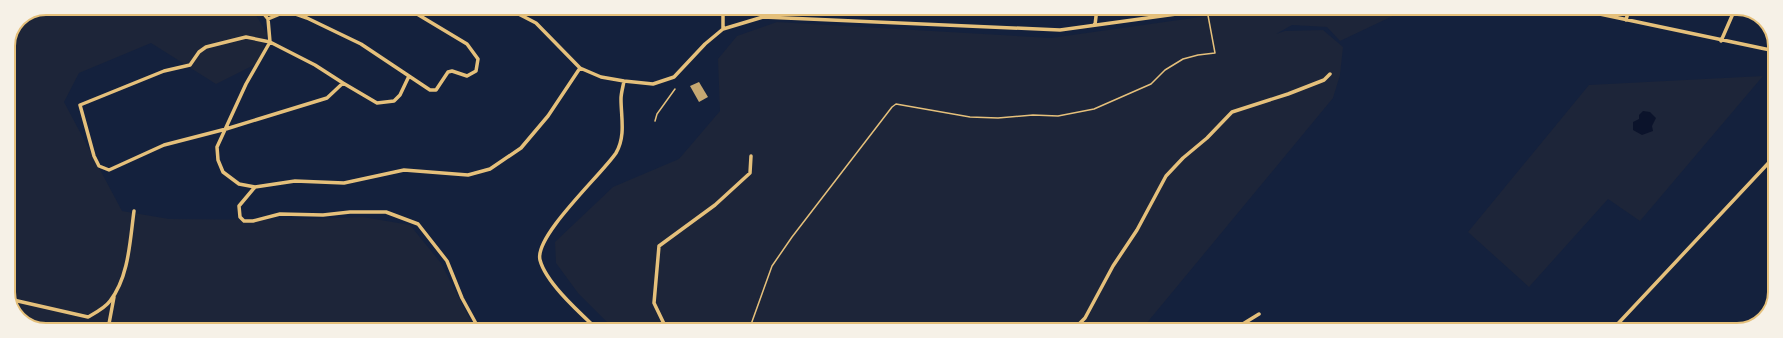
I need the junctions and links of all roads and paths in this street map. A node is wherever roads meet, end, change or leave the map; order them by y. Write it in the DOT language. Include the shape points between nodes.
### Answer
graph roads {
  1 [pos="265,15"];
  2 [pos="278,15"];
  3 [pos="298,15"];
  4 [pos="418,15"];
  5 [pos="521,15"];
  6 [pos="723,15"];
  7 [pos="1096,15"];
  8 [pos="1170,15"];
  9 [pos="1208,15"];
  10 [pos="1603,15"];
  11 [pos="1627,15"];
  12 [pos="1732,15"];
  13 [pos="268,19"];
  14 [pos="1626,20"];
  15 [pos="1095,25"];
  16 [pos="723,29"];
  17 [pos="1721,40"];
  18 [pos="270,42"];
  19 [pos="1768,50"];
  20 [pos="580,68"];
  21 [pos="1330,74"];
  22 [pos="409,76"];
  23 [pos="624,81"];
  24 [pos="343,84"];
  25 [pos="675,89"];
  26 [pos="655,121"];
  27 [pos="226,129"];
  28 [pos="751,156"];
  29 [pos="1768,162"];
  30 [pos="255,187"];
  31 [pos="134,211"];
  32 [pos="115,294"];
  33 [pos="16,301"];
  34 [pos="1259,314"];
  35 [pos="109,323"];
  36 [pos="475,323"];
  37 [pos="591,323"];
  38 [pos="664,323"];
  39 [pos="752,323"];
  40 [pos="1081,323"];
  41 [pos="1244,323"];
  42 [pos="1619,323"];
  1 -- 13 [label="street"];
  2 -- 13 [label="street"];
  3 -- 22 [label="street" via="360,44"];
  4 -- 22 [label="street" via="467,44 478,59 476,71 467,76 448,72 436,90 430,90"];
  5 -- 20 [label="street" via="536,23"];
  6 -- 16 [label="street"];
  7 -- 15 [label="street"];
  8 -- 15 [label="street"];
  9 -- 39 [label="lane" via="1215,53 1183,59 1165,70 1151,84 1094,109 1058,116 998,118 953,115 896,104 892,106 772,266"];
  10 -- 14 [label="street"];
  11 -- 14 [label="street"];
  12 -- 17 [label="street"];
  13 -- 18 [label="street"];
  14 -- 17 [label="street"];
  15 -- 16 [label="street" via="1060,30 763,17"];
  16 -- 23 [label="street" via="674,77 653,84"];
  17 -- 19 [label="street"];
  18 -- 24 [label="street" via="316,65"];
  18 -- 27 [label="street" via="246,84"];
  18 -- 27 [label="street" via="246,37 206,47 190,65 164,71 80,106 94,156 99,166 109,170 164,145"];
  20 -- 23 [label="street" via="601,77"];
  20 -- 30 [label="street" via="548,116 521,148 490,169 468,175 404,170 344,183 295,181"];
  21 -- 40 [label="street" via="1324,80 1288,94 1232,112 1183,158 1166,176"];
  22 -- 24 [label="street" via="400,95 394,101 377,103"];
  23 -- 37 [label="street" via="621,98 623,133 616,152 544,241 540,259 550,279"];
  24 -- 27 [label="street" via="327,98"];
  25 -- 26 [label="lane" via="657,114"];
  27 -- 30 [label="street" via="217,147 218,160 223,172 239,184"];
  28 -- 38 [label="street" via="750,173 715,205 659,246 654,303"];
  29 -- 42 [label="street"];
  30 -- 36 [label="street" via="239,206 240,217 244,221 280,214 386,212 418,224 447,261"];
  31 -- 32 [label="street" via="126,263"];
  32 -- 33 [label="street" via="110,302 88,317"];
  32 -- 35 [label="street"];
  34 -- 41 [label="street"];
}
